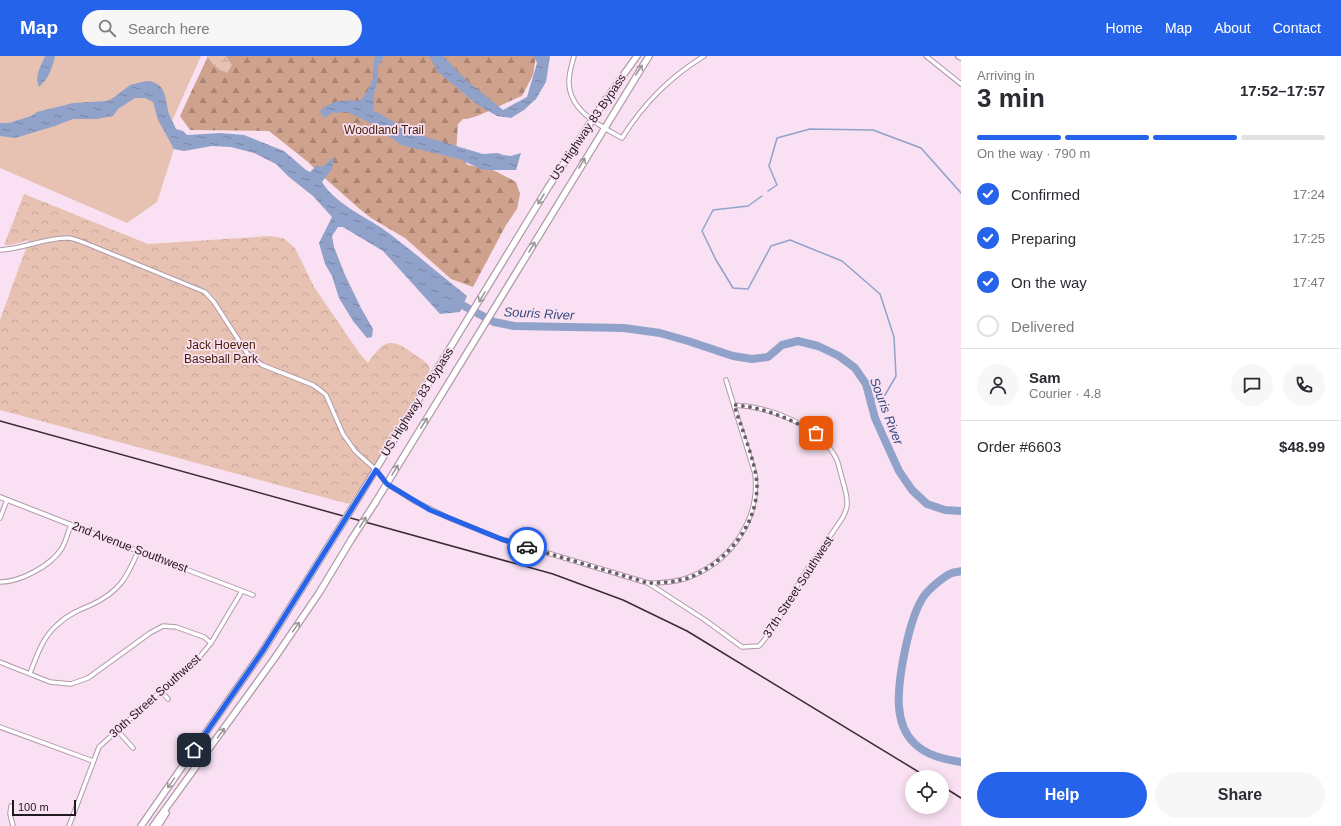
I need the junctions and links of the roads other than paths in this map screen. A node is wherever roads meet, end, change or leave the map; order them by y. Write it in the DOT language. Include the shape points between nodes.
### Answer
graph roads {
  1 [pos="574,56"];
  2 [pos="637,56"];
  3 [pos="648,56"];
  4 [pos="704,56"];
  5 [pos="926,56"];
  6 [pos="961,84"];
  7 [pos="593,119"];
  8 [pos="604,127"];
  9 [pos="0,250"];
  10 [pos="726,380"];
  11 [pos="734,405"];
  12 [pos="376,470"];
  13 [pos="387,484"];
  14 [pos="0,497"];
  15 [pos="7,500"];
  16 [pos="0,518"];
  17 [pos="71,524"];
  18 [pos="138,551"];
  19 [pos="0,582"];
  20 [pos="648,583"];
  21 [pos="242,591"];
  22 [pos="253,594"];
  23 [pos="211,643"];
  24 [pos="0,662"];
  25 [pos="30,673"];
  26 [pos="161,691"];
  27 [pos="168,699"];
  28 [pos="0,726"];
  29 [pos="117,730"];
  30 [pos="133,748"];
  31 [pos="93,761"];
  32 [pos="173,798"];
  33 [pos="11,806"];
  34 [pos="13,826"];
  35 [pos="69,826"];
  36 [pos="141,826"];
  37 [pos="153,826"];
  38 [pos="158,826"];
  1 -- 7 [label="street" via="569,81 572,96 582,111"];
  2 -- 7 [label="highway, US Highway 83 Bypass"];
  8 -- 3 [label="highway, US Highway 83 Bypass, one-way"];
  4 -- 8 [label="street" via="655,94 622,138"];
  5 -- 6 [label="street"];
  7 -- 8 [label="street"];
  7 -- 12 [label="highway, US Highway 83 Bypass, one-way"];
  13 -- 8 [label="highway, US Highway 83 Bypass, one-way"];
  9 -- 12 [label="street" via="68,238 205,292 247,353 254,359 262,365 313,385 326,395 347,441"];
  10 -- 11 [label="street"];
  11 -- 20 [label="street" via="756,474 755,500 747,525 731,549 706,568 683,579"];
  11 -- 20 [label="street, 37th Street Southwest" via="765,410 816,433 837,459 846,492 845,513 765,639 758,646 742,647 706,620"];
  12 -- 13 [label="street"];
  12 -- 36 [label="highway, US Highway 83 Bypass, one-way, bridge" via="259,655"];
  13 -- 20 [label="street" via="430,510 501,539"];
  32 -- 13 [label="highway, US Highway 83 Bypass, one-way, bridge" via="319,593"];
  14 -- 15 [label="street, 2nd Avenue Southwest"];
  15 -- 16 [label="street"];
  15 -- 17 [label="street, 2nd Avenue Southwest"];
  17 -- 18 [label="street, 2nd Avenue Southwest"];
  17 -- 19 [label="street" via="61,549 45,565 19,579"];
  18 -- 21 [label="street, 2nd Avenue Southwest"];
  18 -- 25 [label="street" via="126,578 110,595 72,613 46,636"];
  21 -- 22 [label="street, 2nd Avenue Southwest"];
  21 -- 23 [label="street, 30th Street Southwest"];
  23 -- 25 [label="street" via="204,637 176,627 163,626 88,678 71,684 50,682"];
  23 -- 26 [label="street, 30th Street Southwest" via="193,665"];
  24 -- 25 [label="street"];
  26 -- 27 [label="street"];
  26 -- 29 [label="street, 30th Street Southwest"];
  28 -- 31 [label="street"];
  29 -- 30 [label="street"];
  29 -- 31 [label="street, 30th Street Southwest" via="99,747"];
  31 -- 35 [label="street, 30th Street Southwest"];
  32 -- 37 [label="highway, US Highway 83 Bypass"];
  32 -- 38 [label="highway"];
  33 -- 34 [label="street"];
}
